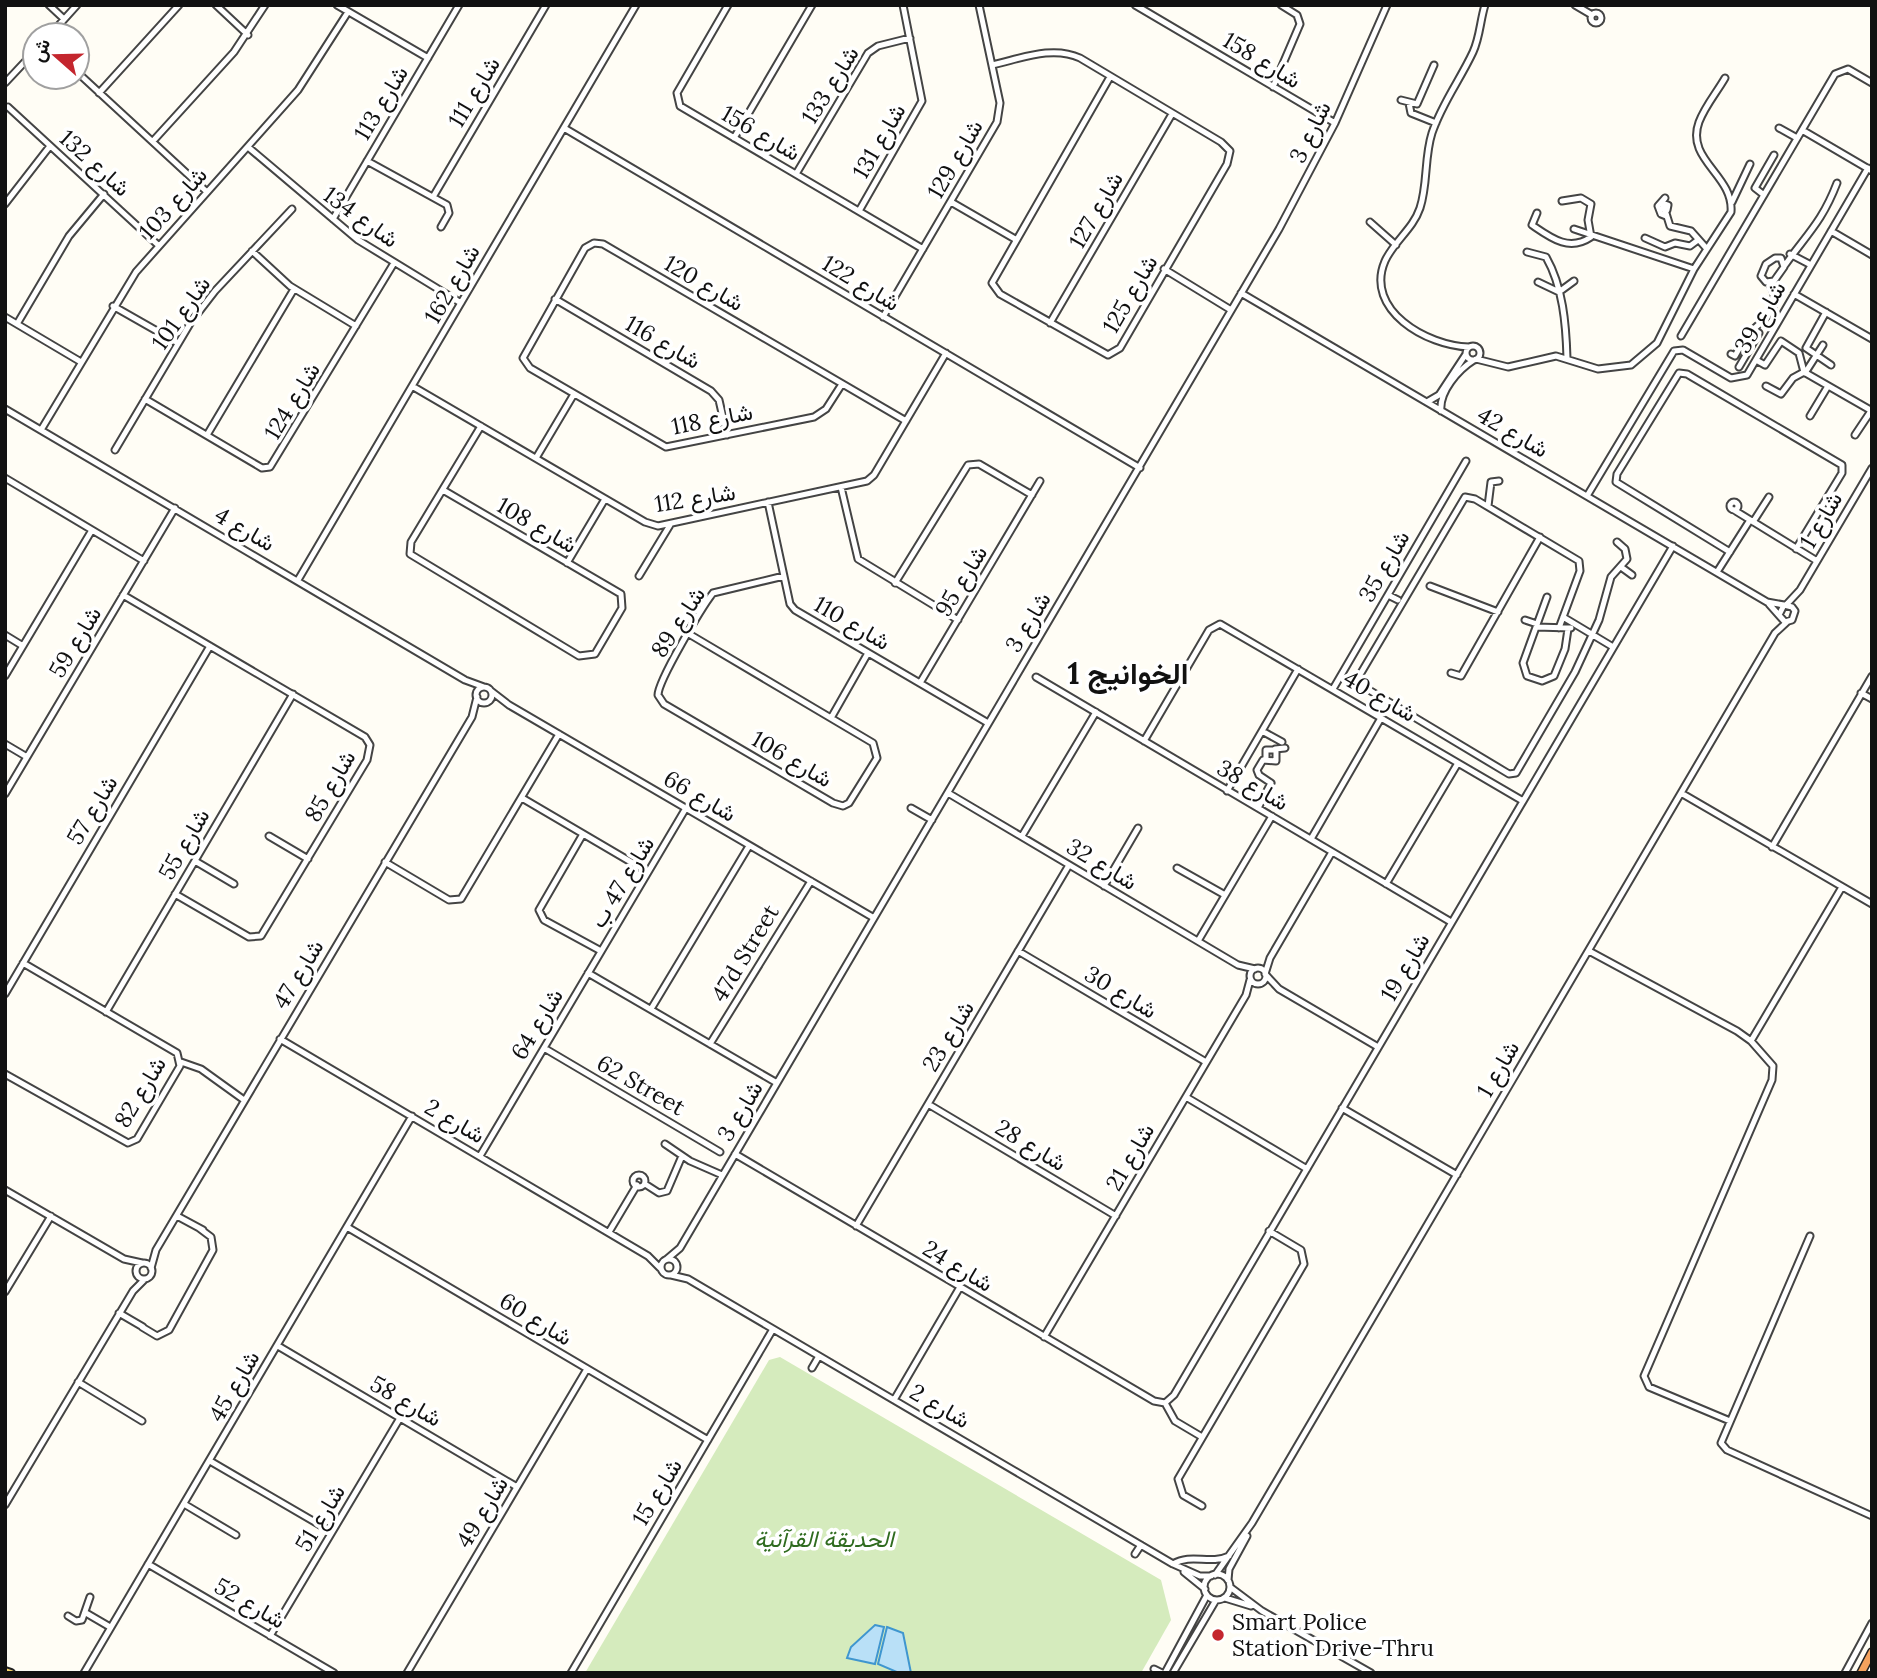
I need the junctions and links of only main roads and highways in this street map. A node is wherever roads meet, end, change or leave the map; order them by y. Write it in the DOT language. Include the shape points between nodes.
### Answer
graph roads {
  1 [pos="1872,1652"];
  2 [pos="5,1671"];
  3 [pos="11,1673"];
  4 [pos="1861,1673"];
  1 -- 4 [label="highway"];
  2 -- 3 [label="main road"];
}
